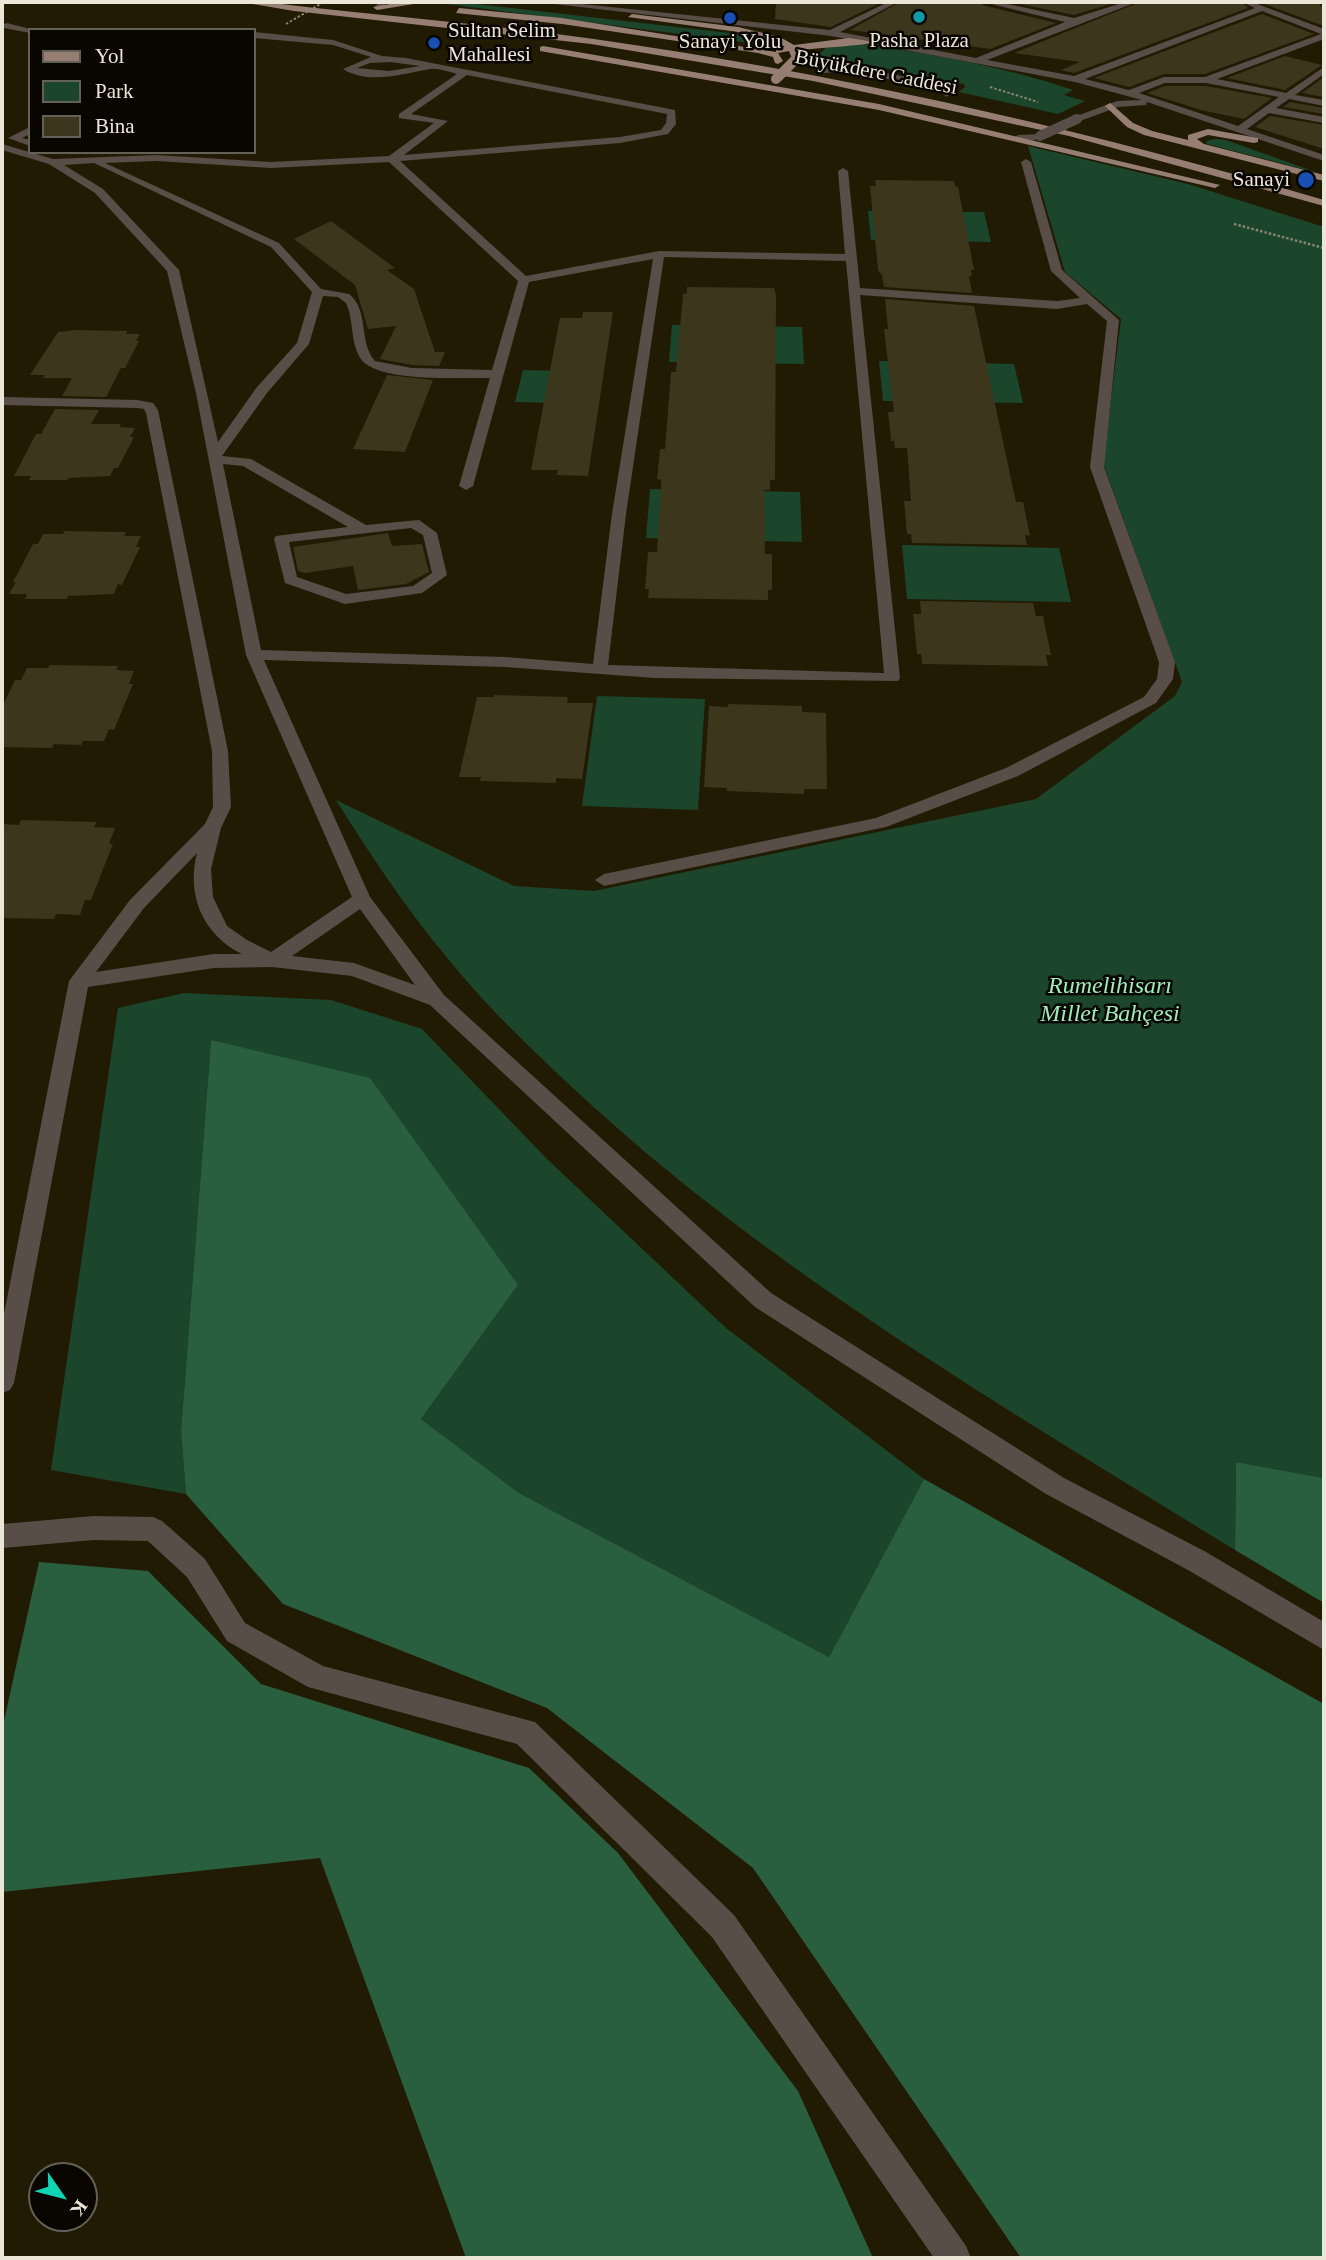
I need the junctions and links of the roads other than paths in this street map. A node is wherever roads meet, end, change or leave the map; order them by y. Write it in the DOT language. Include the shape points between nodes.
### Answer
graph roads {
  1 [pos="246,2"];
  2 [pos="541,2"];
  3 [pos="894,2"];
  4 [pos="987,2"];
  5 [pos="1021,2"];
  6 [pos="1133,2"];
  7 [pos="1244,2"];
  8 [pos="264,4"];
  9 [pos="380,4"];
  10 [pos="365,5"];
  11 [pos="424,6"];
  12 [pos="1011,6"];
  13 [pos="530,7"];
  14 [pos="1261,9"];
  15 [pos="401,10"];
  16 [pos="444,10"];
  17 [pos="1074,21"];
  18 [pos="7,26"];
  19 [pos="28,30"];
  20 [pos="831,33"];
  21 [pos="1324,34"];
  22 [pos="256,35"];
  23 [pos="490,40"];
  24 [pos="871,42"];
  25 [pos="816,45"];
  26 [pos="528,46"];
  27 [pos="792,48"];
  28 [pos="759,50"];
  29 [pos="381,58"];
  30 [pos="796,59"];
  31 [pos="978,60"];
  32 [pos="430,66"];
  33 [pos="668,70"];
  34 [pos="1324,70"];
  35 [pos="464,73"];
  36 [pos="1059,77"];
  37 [pos="1075,79"];
  38 [pos="1206,80"];
  39 [pos="1130,93"];
  40 [pos="820,96"];
  41 [pos="1286,96"];
  42 [pos="1324,103"];
  43 [pos="1110,106"];
  44 [pos="1269,110"];
  45 [pos="1077,119"];
  46 [pos="1324,120"];
  47 [pos="1094,127"];
  48 [pos="1240,129"];
  49 [pos="28,131"];
  50 [pos="1018,138"];
  51 [pos="1133,138"];
  52 [pos="1254,140"];
  53 [pos="17,145"];
  54 [pos="1202,147"];
  55 [pos="36,154"];
  56 [pos="98,157"];
  57 [pos="392,159"];
  58 [pos="1324,160"];
  59 [pos="53,162"];
  60 [pos="1026,162"];
  61 [pos="843,171"];
  62 [pos="1324,178"];
  63 [pos="1228,189"];
  64 [pos="1324,190"];
  65 [pos="1255,195"];
  66 [pos="1266,199"];
  67 [pos="1324,203"];
  68 [pos="659,254"];
  69 [pos="851,258"];
  70 [pos="524,280"];
  71 [pos="854,291"];
  72 [pos="318,292"];
  73 [pos="1087,300"];
  74 [pos="499,374"];
  75 [pos="2,401"];
  76 [pos="213,459"];
  77 [pos="466,485"];
  78 [pos="363,529"];
  79 [pos="254,655"];
  80 [pos="600,669"];
  81 [pos="213,827"];
  82 [pos="604,880"];
  83 [pos="362,899"];
  84 [pos="272,960"];
  85 [pos="79,981"];
  86 [pos="438,1000"];
  87 [pos="2,1383"];
  88 [pos="2,1536"];
  89 [pos="1324,1637"];
  90 [pos="954,2258"];
  1 -- 8 [label="main road, Büyükdere Caddesi"];
  2 -- 20 [label="street"];
  3 -- 20 [label="street"];
  4 -- 12 [label="street"];
  5 -- 12 [label="street"];
  6 -- 17 [label="street"];
  7 -- 14 [label="street"];
  8 -- 23 [label="main road" via="294,14"];
  8 -- 67 [label="main road, Büyükdere Caddesi" via="581,40 819,80 1032,124"];
  9 -- 10 [label="main road, Büyükdere Caddesi"];
  9 -- 11 [label="main road"];
  9 -- 15 [label="main road, Büyükdere Caddesi"];
  11 -- 15 [label="main road"];
  12 -- 17 [label="street"];
  13 -- 27 [label="main road" via="742,30"];
  14 -- 21 [label="street"];
  14 -- 37 [label="street"];
  15 -- 47 [label="main road, Büyükdere Caddesi" via="631,38 821,70"];
  16 -- 28 [label="main road" via="562,21"];
  17 -- 31 [label="street"];
  18 -- 19 [label="street"];
  20 -- 24 [label="street"];
  21 -- 38 [label="street"];
  22 -- 29 [label="street" via="307,39 366,50"];
  24 -- 25 [label="main road"];
  24 -- 31 [label="street"];
  25 -- 27 [label="main road"];
  25 -- 30 [label="main road"];
  26 -- 33 [label="main road"];
  27 -- 28 [label="main road"];
  27 -- 30 [label="main road"];
  28 -- 33 [label="main road" via="777,55 778,61 762,74 740,78"];
  29 -- 32 [label="street"];
  29 -- 32 [label="street" via="363,60 348,69 393,75"];
  30 -- 40 [label="main road, bridge" via="776,79"];
  31 -- 36 [label="street"];
  32 -- 35 [label="street"];
  33 -- 40 [label="main road"];
  34 -- 41 [label="street"];
  35 -- 57 [label="street" via="402,116 443,121"];
  35 -- 57 [label="street" via="672,112 671,124 664,132 621,140"];
  36 -- 37 [label="street"];
  36 -- 43 [label="street" via="1099,91"];
  36 -- 45 [label="street" via="1097,96 1094,108"];
  37 -- 39 [label="street"];
  38 -- 39 [label="street" via="1164,80"];
  38 -- 41 [label="street"];
  39 -- 48 [label="street"];
  40 -- 50 [label="main road"];
  41 -- 42 [label="street"];
  41 -- 44 [label="street"];
  43 -- 45 [label="street"];
  43 -- 52 [label="street" via="1149,104"];
  43 -- 54 [label="main road" via="1130,125"];
  44 -- 46 [label="street"];
  44 -- 48 [label="street"];
  45 -- 50 [label="street, bridge" via="1040,136"];
  48 -- 58 [label="street"];
  49 -- 53 [label="street" via="13,138"];
  50 -- 63 [label="main road"];
  51 -- 64 [label="main road"];
  52 -- 54 [label="main road" via="1208,132 1192,137"];
  52 -- 58 [label="street"];
  54 -- 62 [label="main road"];
  55 -- 59 [label="street"];
  56 -- 57 [label="street" via="271,165"];
  56 -- 59 [label="street"];
  56 -- 72 [label="street" via="275,245"];
  57 -- 70 [label="street"];
  59 -- 76 [label="street" via="99,191 173,270"];
  60 -- 73 [label="street" via="1057,271"];
  61 -- 69 [label="street"];
  65 -- 66 [label="main road"];
  68 -- 69 [label="street"];
  68 -- 70 [label="street"];
  68 -- 80 [label="street"];
  69 -- 71 [label="street"];
  70 -- 74 [label="street"];
  71 -- 73 [label="street" via="1057,305"];
  71 -- 80 [label="street" via="892,678"];
  72 -- 74 [label="street" via="344,295 352,302 370,364 387,370"];
  72 -- 76 [label="street" via="303,344 262,390"];
  73 -- 82 [label="street" via="1113,320 1097,467 1167,662 1165,679 1150,700 1012,772 880,823"];
  74 -- 77 [label="street"];
  75 -- 81 [label="street" via="137,404 148,406 153,413 220,751 222,807"];
  76 -- 78 [label="street" via="246,462"];
  76 -- 79 [label="street"];
  78 -- 78 [label="street" via="414,523 430,533 440,575 417,590 345,599 290,580 281,539"];
  79 -- 80 [label="street"];
  79 -- 83 [label="street"];
  81 -- 84 [label="street" via="202,869 209,908 219,930"];
  81 -- 85 [label="street" via="137,904"];
  83 -- 84 [label="street"];
  83 -- 86 [label="street"];
  84 -- 85 [label="street" via="214,961"];
  84 -- 86 [label="street" via="354,970"];
  85 -- 87 [label="street"];
  86 -- 89 [label="street" via="763,1300 1055,1486 1197,1561"];
  88 -- 90 [label="street" via="94,1528 153,1529 196,1568 236,1632 318,1678 525,1732 723,1926"];
}
